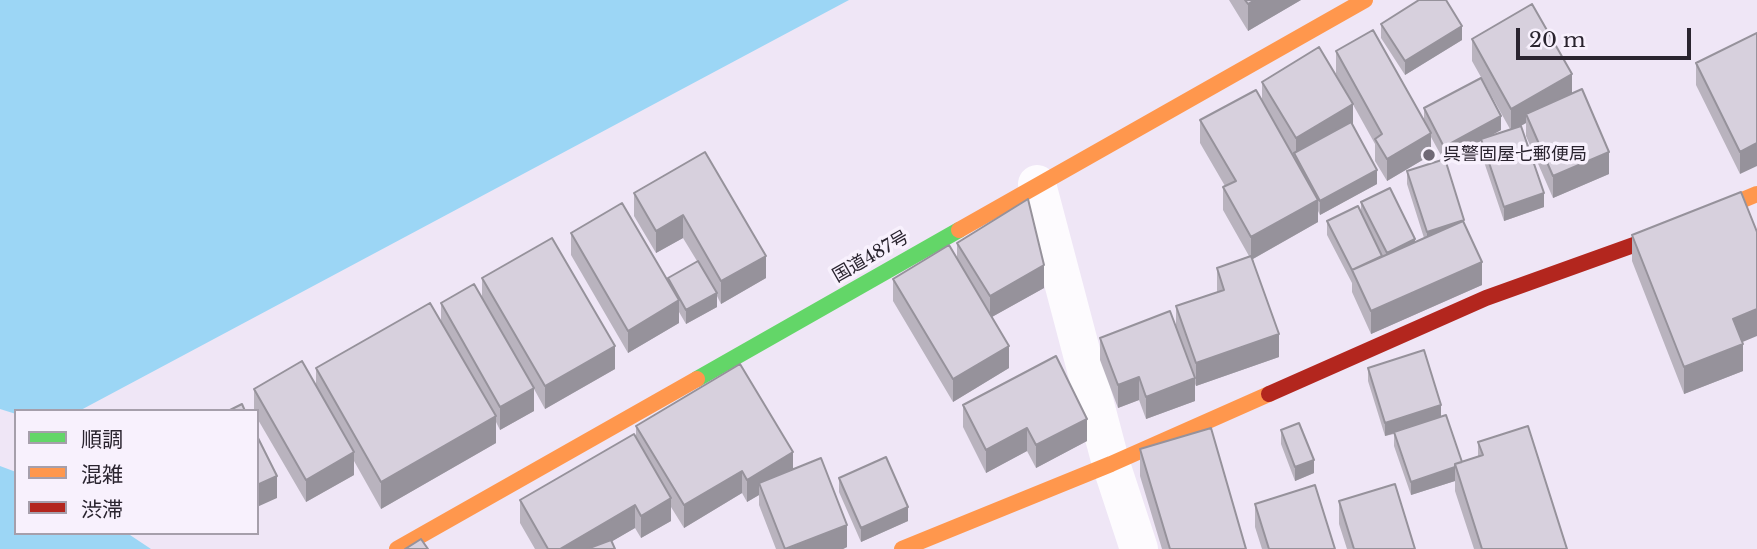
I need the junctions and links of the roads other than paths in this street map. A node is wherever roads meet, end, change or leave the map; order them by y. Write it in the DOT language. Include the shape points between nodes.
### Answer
graph roads {
  1 [pos="1365,0"];
  2 [pos="1037,184"];
  3 [pos="1757,194"];
  4 [pos="1111,464"];
  5 [pos="397,549"];
  6 [pos="902,549"];
  7 [pos="1139,549"];
  1 -- 2 [label="main road, 国道487号"];
  2 -- 4 [label="street"];
  2 -- 5 [label="main road, 国道487号"];
  3 -- 4 [label="main road" via="1629,247 1486,298"];
  4 -- 6 [label="main road"];
  4 -- 7 [label="street"];
}
